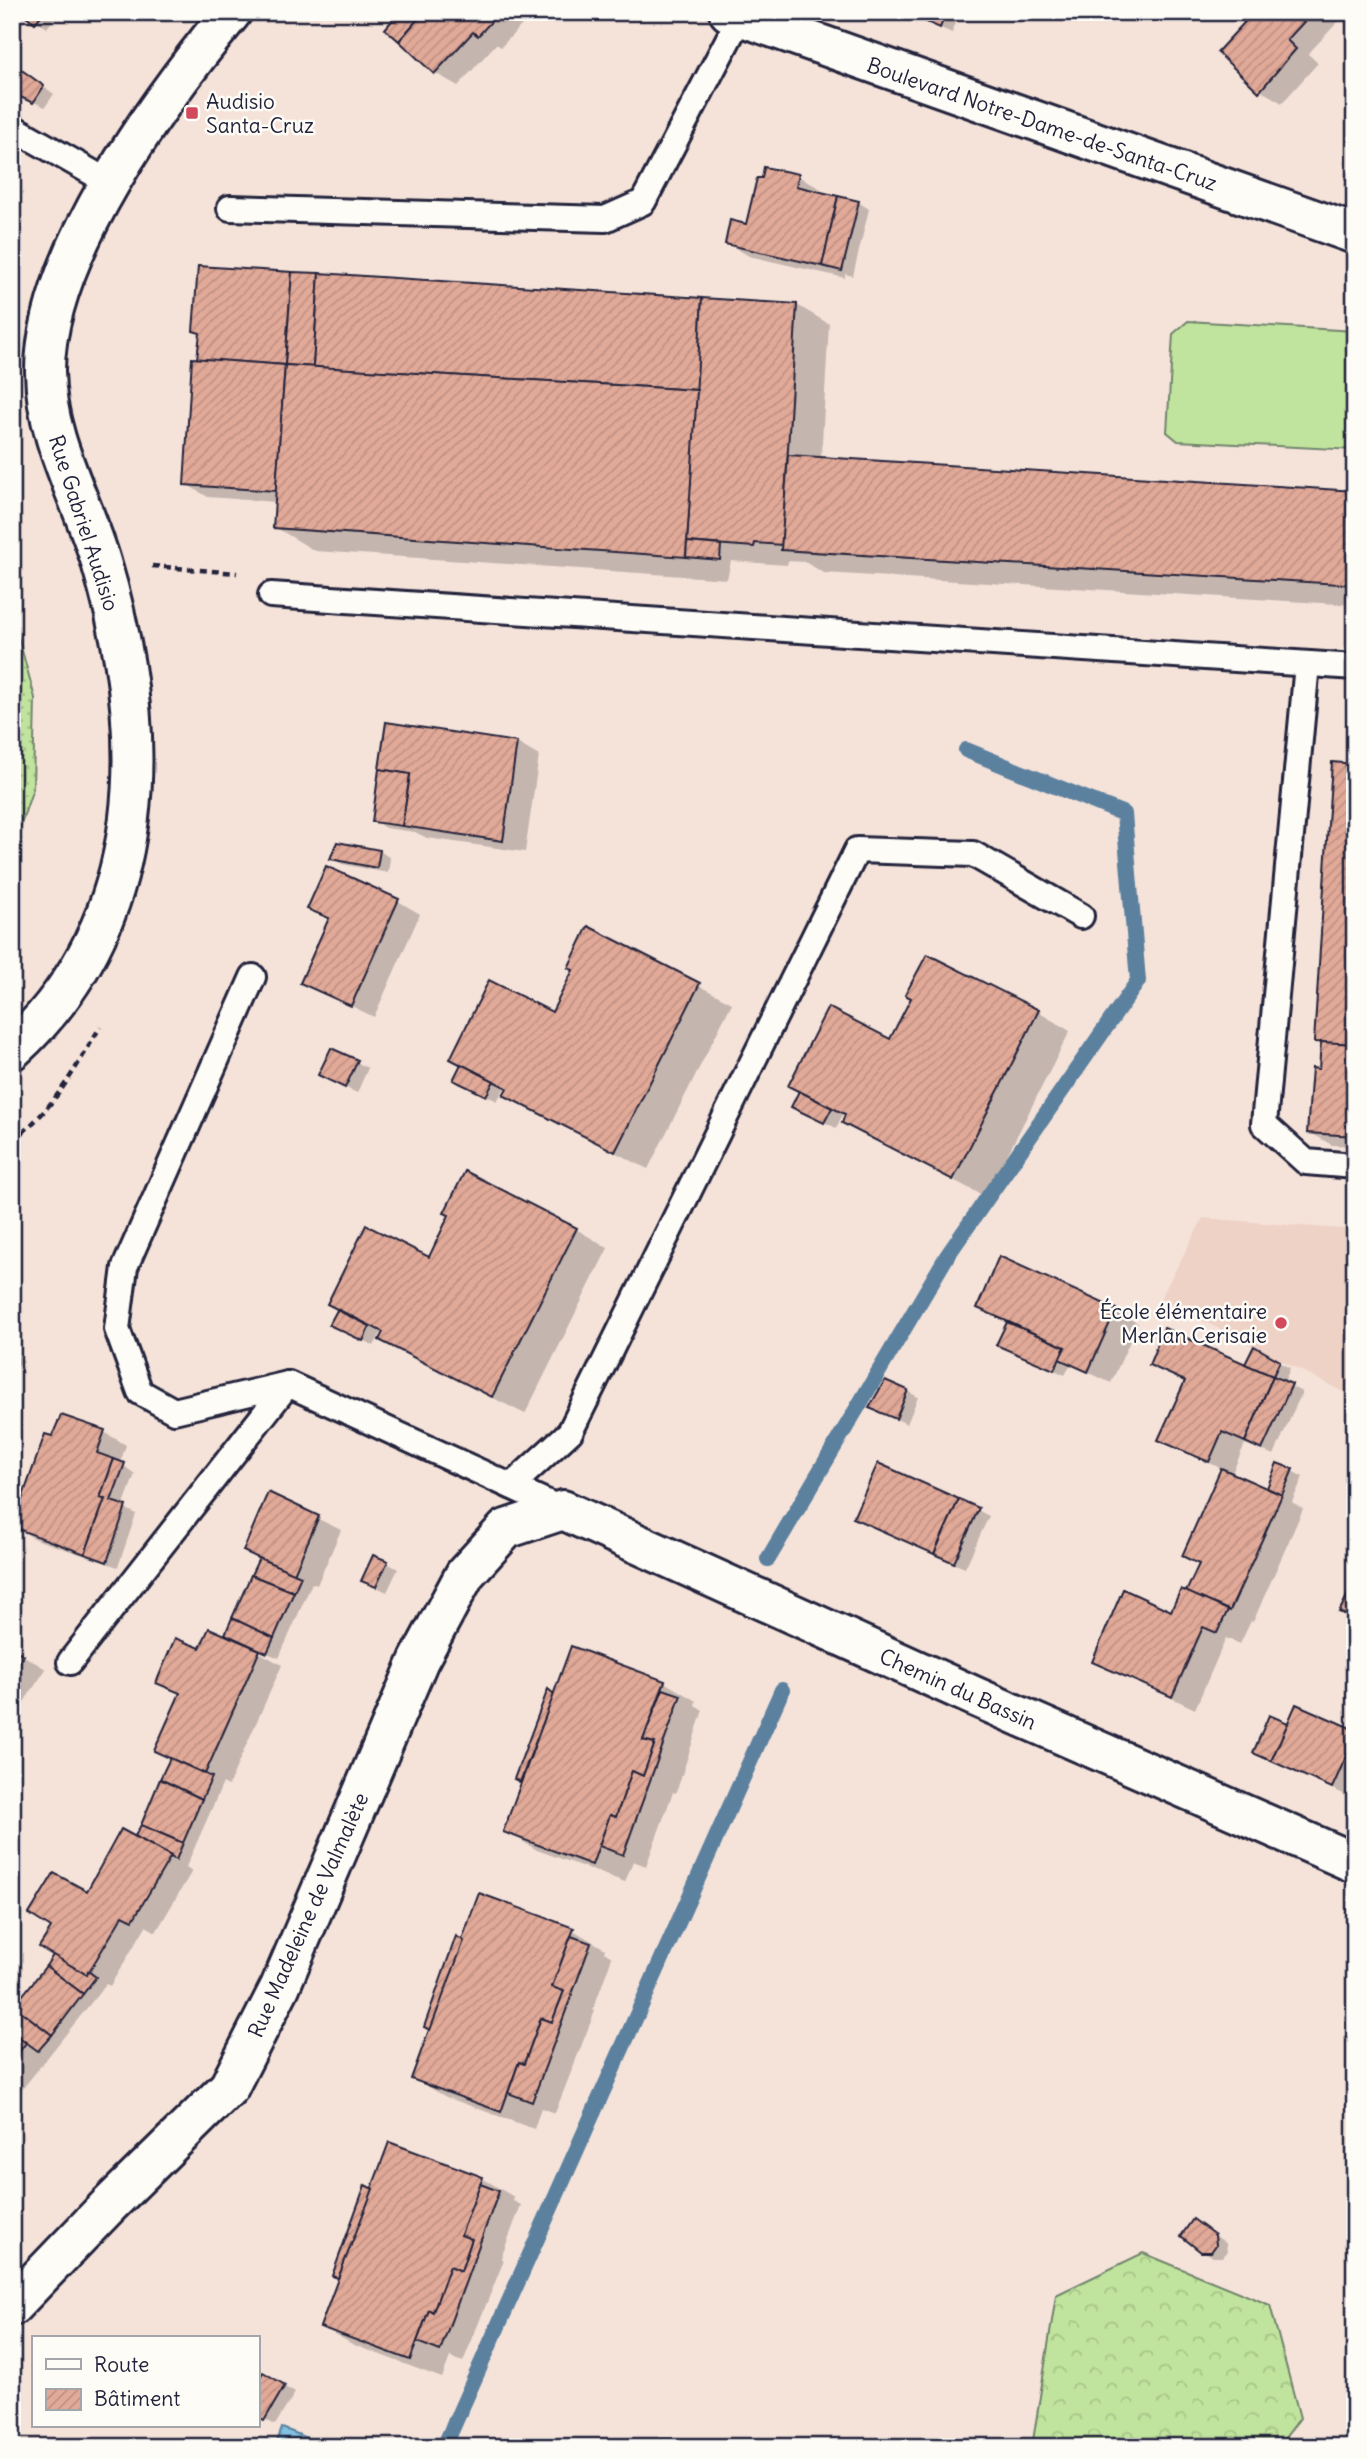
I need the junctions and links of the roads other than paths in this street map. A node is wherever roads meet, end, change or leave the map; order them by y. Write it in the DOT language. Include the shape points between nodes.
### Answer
graph roads {
  1 [pos="232,12"];
  2 [pos="734,15"];
  3 [pos="12,127"];
  4 [pos="112,184"];
  5 [pos="230,208"];
  6 [pos="1355,234"];
  7 [pos="271,596"];
  8 [pos="1307,664"];
  9 [pos="1355,667"];
  10 [pos="1081,916"];
  11 [pos="253,977"];
  12 [pos="12,1050"];
  13 [pos="1355,1166"];
  14 [pos="288,1384"];
  15 [pos="511,1486"];
  16 [pos="563,1510"];
  17 [pos="70,1662"];
  18 [pos="1355,1863"];
  19 [pos="12,2306"];
  1 -- 4 [label="street, Rue Gabriel Audisio" via="146,127"];
  2 -- 5 [label="lane" via="643,202 605,219"];
  2 -- 6 [label="street, Boulevard Notre-Dame-de-Santa-Cruz"];
  3 -- 4 [label="lane"];
  4 -- 12 [label="street, Rue Gabriel Audisio" via="69,262 53,314 46,371 56,445 101,561 124,661 133,744 132,811 119,880 91,944 69,987"];
  7 -- 8 [label="lane"];
  8 -- 9 [label="lane"];
  8 -- 13 [label="lane" via="1264,1124 1306,1163"];
  10 -- 15 [label="lane" via="973,855 857,850 570,1432"];
  11 -- 14 [label="lane" via="125,1267 117,1329 140,1392 174,1411"];
  14 -- 15 [label="lane"];
  14 -- 17 [label="lane"];
  15 -- 16 [label="lane"];
  16 -- 18 [label="street, Chemin du Bassin"];
  16 -- 19 [label="street, Rue Madeleine de Valmalète" via="506,1529 465,1574 419,1660 280,1987 229,2087"];
}
